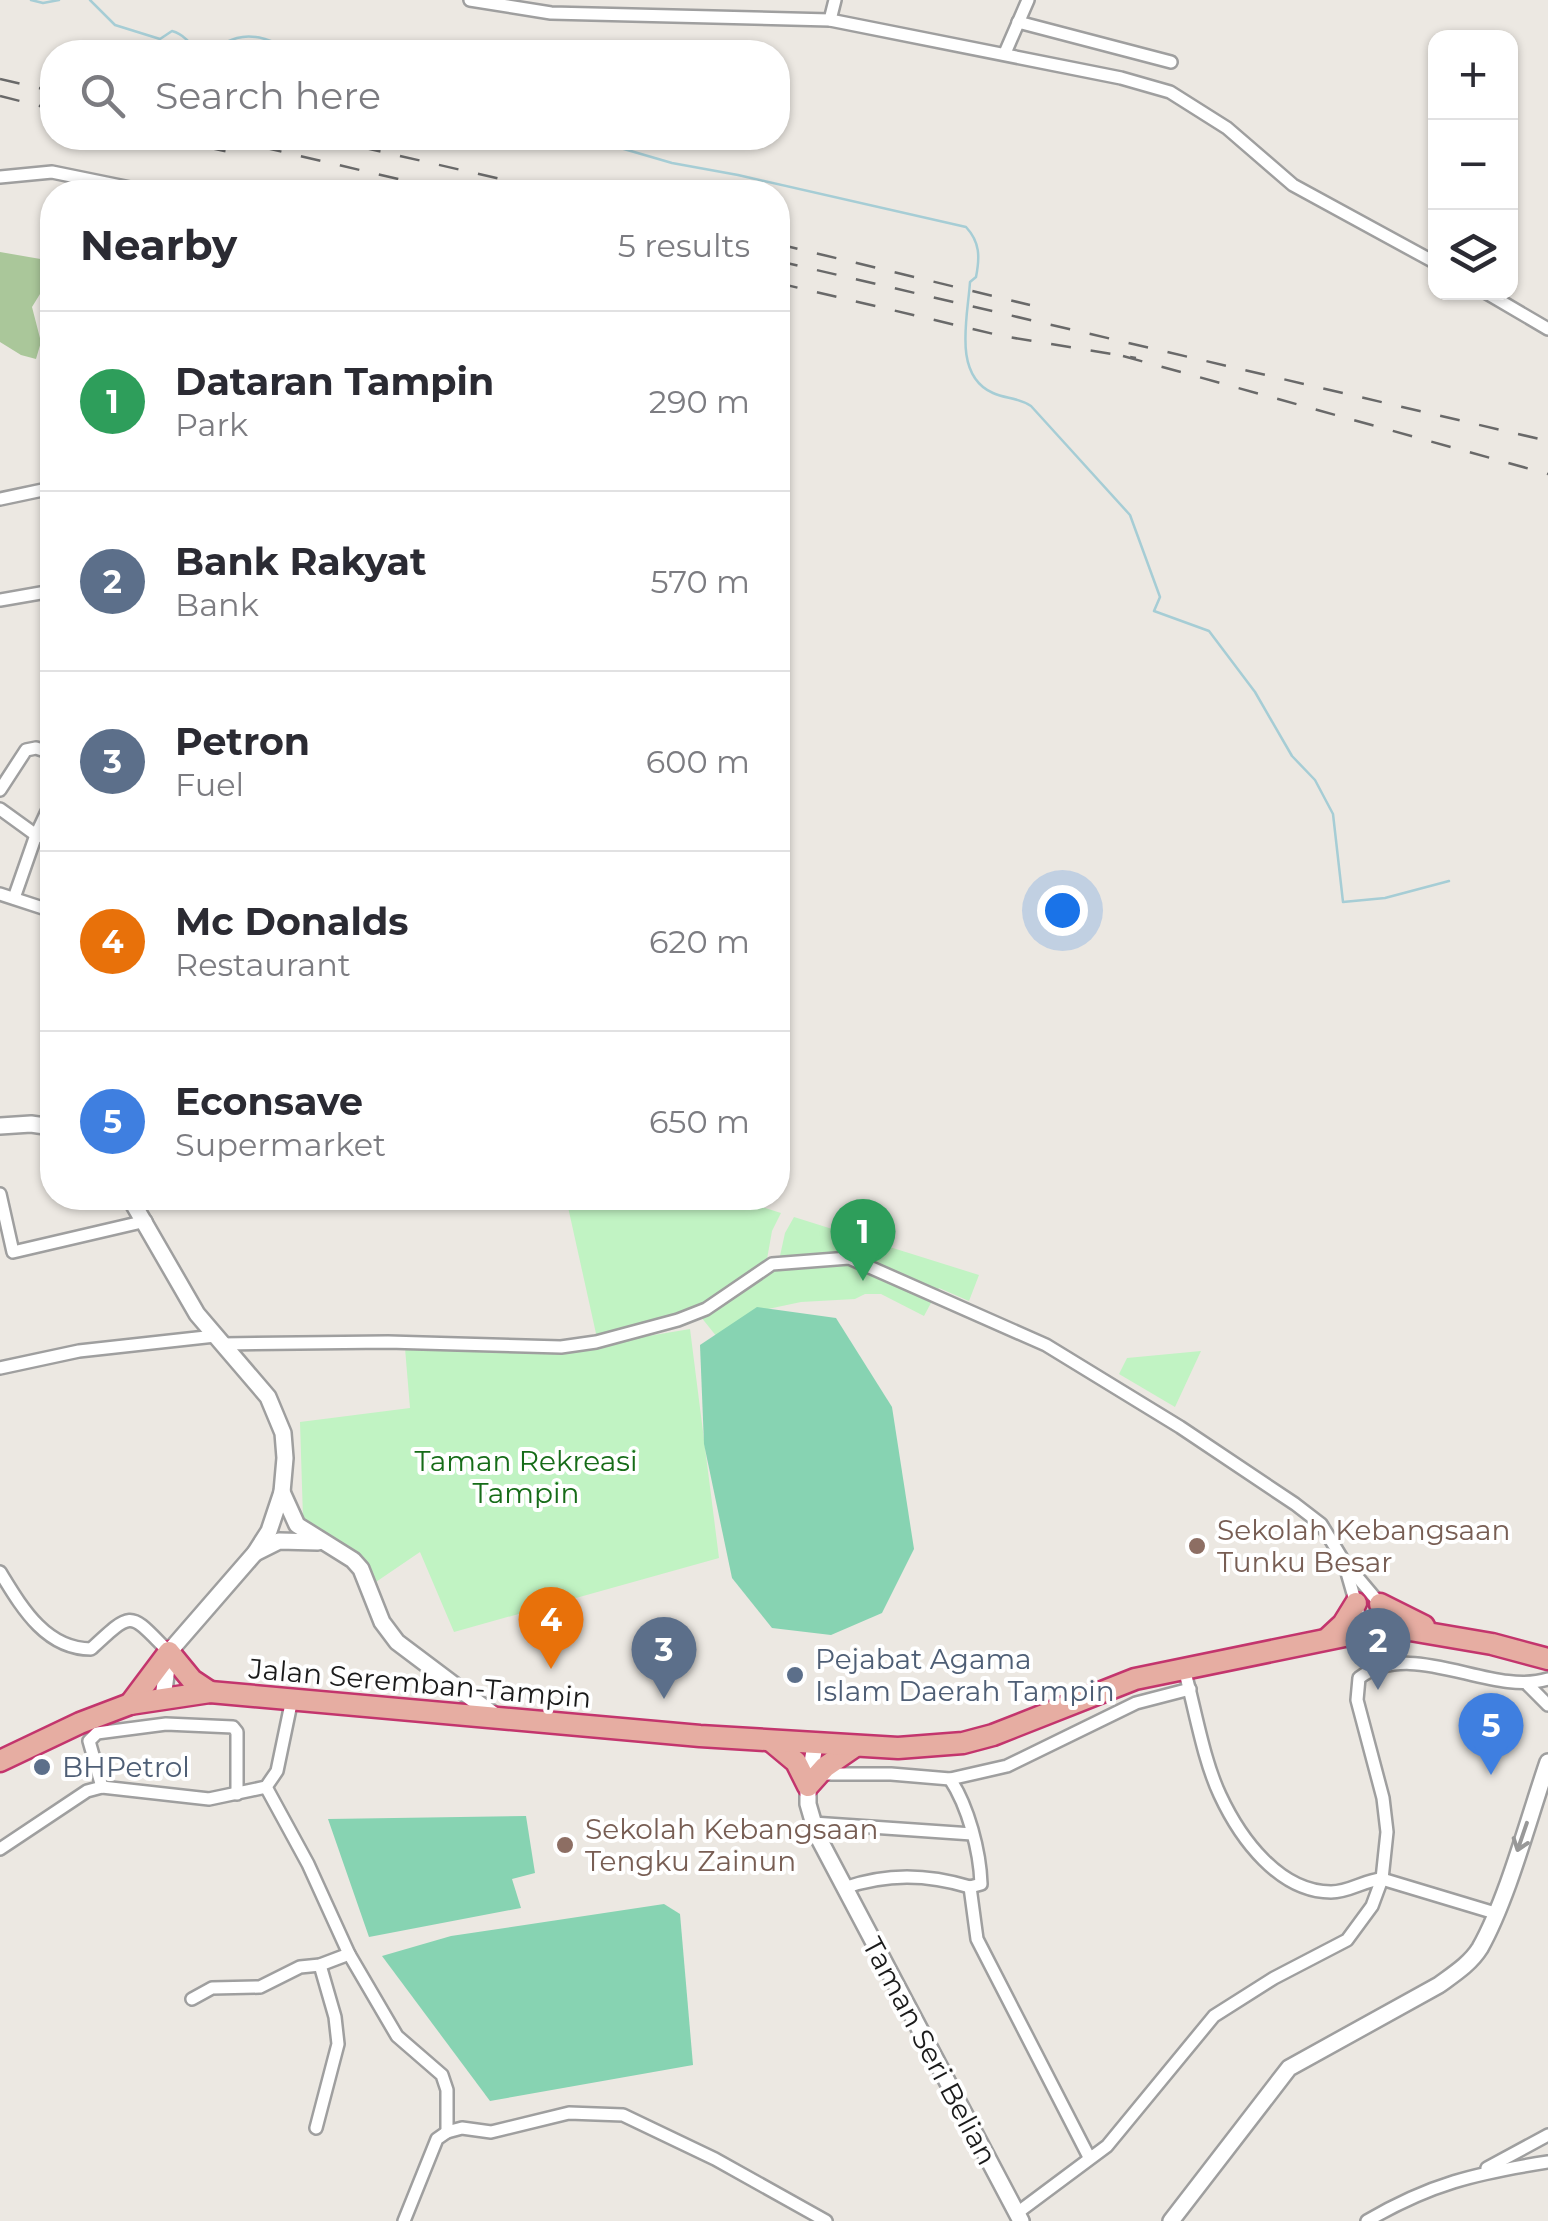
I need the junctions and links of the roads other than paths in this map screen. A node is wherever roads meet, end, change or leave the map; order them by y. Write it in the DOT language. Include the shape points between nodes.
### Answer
graph roads {
  1 [pos="470,0"];
  2 [pos="835,0"];
  3 [pos="1028,0"];
  4 [pos="830,20"];
  5 [pos="1018,22"];
  6 [pos="1004,52"];
  7 [pos="1171,62"];
  8 [pos="0,176"];
  9 [pos="91,180"];
  10 [pos="1428,259"];
  11 [pos="1498,300"];
  12 [pos="1548,330"];
  13 [pos="40,491"];
  14 [pos="0,499"];
  15 [pos="40,592"];
  16 [pos="0,600"];
  17 [pos="40,750"];
  18 [pos="0,790"];
  19 [pos="0,809"];
  20 [pos="40,826"];
  21 [pos="36,835"];
  22 [pos="40,836"];
  23 [pos="0,894"];
  24 [pos="14,898"];
  25 [pos="40,906"];
  26 [pos="40,1125"];
  27 [pos="0,1126"];
  28 [pos="0,1194"];
  29 [pos="138,1210"];
  30 [pos="146,1221"];
  31 [pos="7,1254"];
  32 [pos="197,1314"];
  33 [pos="172,1340"];
  34 [pos="219,1340"];
  35 [pos="0,1368"];
  36 [pos="284,1527"];
  37 [pos="1343,1560"];
  38 [pos="0,1572"];
  39 [pos="1356,1603"];
  40 [pos="1380,1604"];
  41 [pos="1386,1630"];
  42 [pos="1364,1632"];
  43 [pos="1444,1635"];
  44 [pos="1329,1637"];
  45 [pos="169,1652"];
  46 [pos="1548,1658"];
  47 [pos="1187,1679"];
  48 [pos="1548,1679"];
  49 [pos="1528,1685"];
  50 [pos="210,1692"];
  51 [pos="163,1698"];
  52 [pos="292,1699"];
  53 [pos="130,1704"];
  54 [pos="1548,1705"];
  55 [pos="498,1718"];
  56 [pos="166,1724"];
  57 [pos="770,1741"];
  58 [pos="810,1744"];
  59 [pos="854,1747"];
  60 [pos="0,1762"];
  61 [pos="1548,1762"];
  62 [pos="811,1777"];
  63 [pos="950,1779"];
  64 [pos="102,1787"];
  65 [pos="266,1787"];
  66 [pos="237,1794"];
  67 [pos="813,1822"];
  68 [pos="972,1834"];
  69 [pos="0,1850"];
  70 [pos="1382,1879"];
  71 [pos="976,1885"];
  72 [pos="844,1888"];
  73 [pos="1495,1913"];
  74 [pos="350,1954"];
  75 [pos="320,1965"];
  76 [pos="192,1999"];
  77 [pos="316,2128"];
  78 [pos="447,2132"];
  79 [pos="1548,2135"];
  80 [pos="1089,2157"];
  81 [pos="1548,2162"];
  82 [pos="1478,2172"];
  83 [pos="1019,2217"];
  84 [pos="404,2221"];
  85 [pos="826,2221"];
  86 [pos="1171,2221"];
  87 [pos="1367,2221"];
  1 -- 4 [label="street" via="550,13"];
  2 -- 4 [label="street"];
  3 -- 5 [label="street"];
  4 -- 6 [label="street"];
  5 -- 6 [label="street"];
  5 -- 7 [label="street"];
  6 -- 10 [label="street" via="1170,92 1227,128 1294,185"];
  8 -- 9 [label="street" via="52,172"];
  11 -- 12 [label="street"];
  13 -- 14 [label="street"];
  15 -- 16 [label="street"];
  17 -- 18 [label="street" via="26,750"];
  19 -- 21 [label="street"];
  20 -- 21 [label="street"];
  21 -- 22 [label="street"];
  21 -- 24 [label="street"];
  23 -- 24 [label="street"];
  24 -- 25 [label="street"];
  26 -- 27 [label="street"];
  28 -- 31 [label="street"];
  29 -- 30 [label="street"];
  30 -- 31 [label="street"];
  30 -- 32 [label="street"];
  32 -- 33 [label="street"];
  32 -- 34 [label="street"];
  33 -- 34 [label="street"];
  33 -- 35 [label="street"];
  34 -- 36 [label="street" via="276,1412"];
  34 -- 37 [label="street" via="578,1345 706,1309 772,1264 849,1258 1046,1345 1295,1504 1321,1524"];
  36 -- 45 [label="street"];
  36 -- 55 [label="street" via="353,1560 397,1642"];
  37 -- 39 [label="street"];
  37 -- 40 [label="street"];
  38 -- 45 [label="street" via="34,1625 75,1647 91,1649 129,1618"];
  39 -- 42 [label="street"];
  39 -- 44 [label="highway"];
  40 -- 41 [label="street"];
  40 -- 43 [label="highway"];
  41 -- 42 [label="highway, Jalan Seremban-Tampin"];
  41 -- 43 [label="highway, Jalan Seremban-Tampin"];
  42 -- 44 [label="highway, Jalan Seremban-Tampin"];
  43 -- 46 [label="highway, Jalan Seremban-Tampin"];
  44 -- 47 [label="highway, Jalan Seremban-Tampin"];
  45 -- 50 [label="highway"];
  45 -- 51 [label="street"];
  45 -- 53 [label="highway"];
  47 -- 59 [label="highway, Jalan Seremban-Tampin" via="1134,1679 963,1743"];
  47 -- 63 [label="street" via="1007,1766"];
  47 -- 70 [label="street" via="1218,1793 1274,1871 1329,1892"];
  48 -- 49 [label="street"];
  49 -- 54 [label="street"];
  49 -- 70 [label="street" via="1403,1665 1372,1668 1359,1678 1356,1700 1387,1832"];
  50 -- 51 [label="highway, Jalan Seremban-Tampin"];
  50 -- 52 [label="highway, Jalan Seremban-Tampin"];
  51 -- 53 [label="highway, Jalan Seremban-Tampin"];
  51 -- 56 [label="street"];
  52 -- 55 [label="highway, Jalan Seremban-Tampin"];
  52 -- 65 [label="street" via="277,1771"];
  53 -- 60 [label="highway, Jalan Seremban-Tampin"];
  55 -- 57 [label="highway, Jalan Seremban-Tampin"];
  56 -- 64 [label="street" via="97,1733 89,1750"];
  56 -- 66 [label="street" via="233,1727 240,1741"];
  57 -- 58 [label="highway, Jalan Seremban-Tampin"];
  57 -- 62 [label="highway"];
  58 -- 59 [label="highway, Jalan Seremban-Tampin"];
  58 -- 62 [label="street, Taman Seri Belian"];
  59 -- 62 [label="highway"];
  61 -- 73 [label="street, one-way"];
  62 -- 63 [label="street"];
  62 -- 67 [label="street, Taman Seri Belian"];
  63 -- 68 [label="street"];
  64 -- 66 [label="street" via="208,1799"];
  64 -- 69 [label="street"];
  65 -- 66 [label="street"];
  65 -- 74 [label="street"];
  67 -- 68 [label="street"];
  67 -- 72 [label="street, Taman Seri Belian"];
  68 -- 71 [label="street"];
  70 -- 73 [label="street"];
  70 -- 80 [label="street, Taman Seri Belian" via="1347,1940 1214,2016 1107,2146"];
  71 -- 72 [label="street" via="894,1876"];
  71 -- 80 [label="street" via="977,1939"];
  72 -- 83 [label="street, Taman Seri Belian"];
  73 -- 86 [label="street" via="1479,1950 1462,1968 1289,2068"];
  74 -- 75 [label="street"];
  74 -- 78 [label="street" via="397,2036 442,2075"];
  75 -- 76 [label="street" via="252,1988 212,1988"];
  75 -- 77 [label="street" via="338,2044"];
  78 -- 84 [label="street" via="437,2139"];
  78 -- 85 [label="street" via="491,2132 570,2113 623,2115"];
  79 -- 82 [label="street"];
  80 -- 83 [label="street, Taman Seri Belian"];
  81 -- 82 [label="street"];
  82 -- 87 [label="street"];
}
